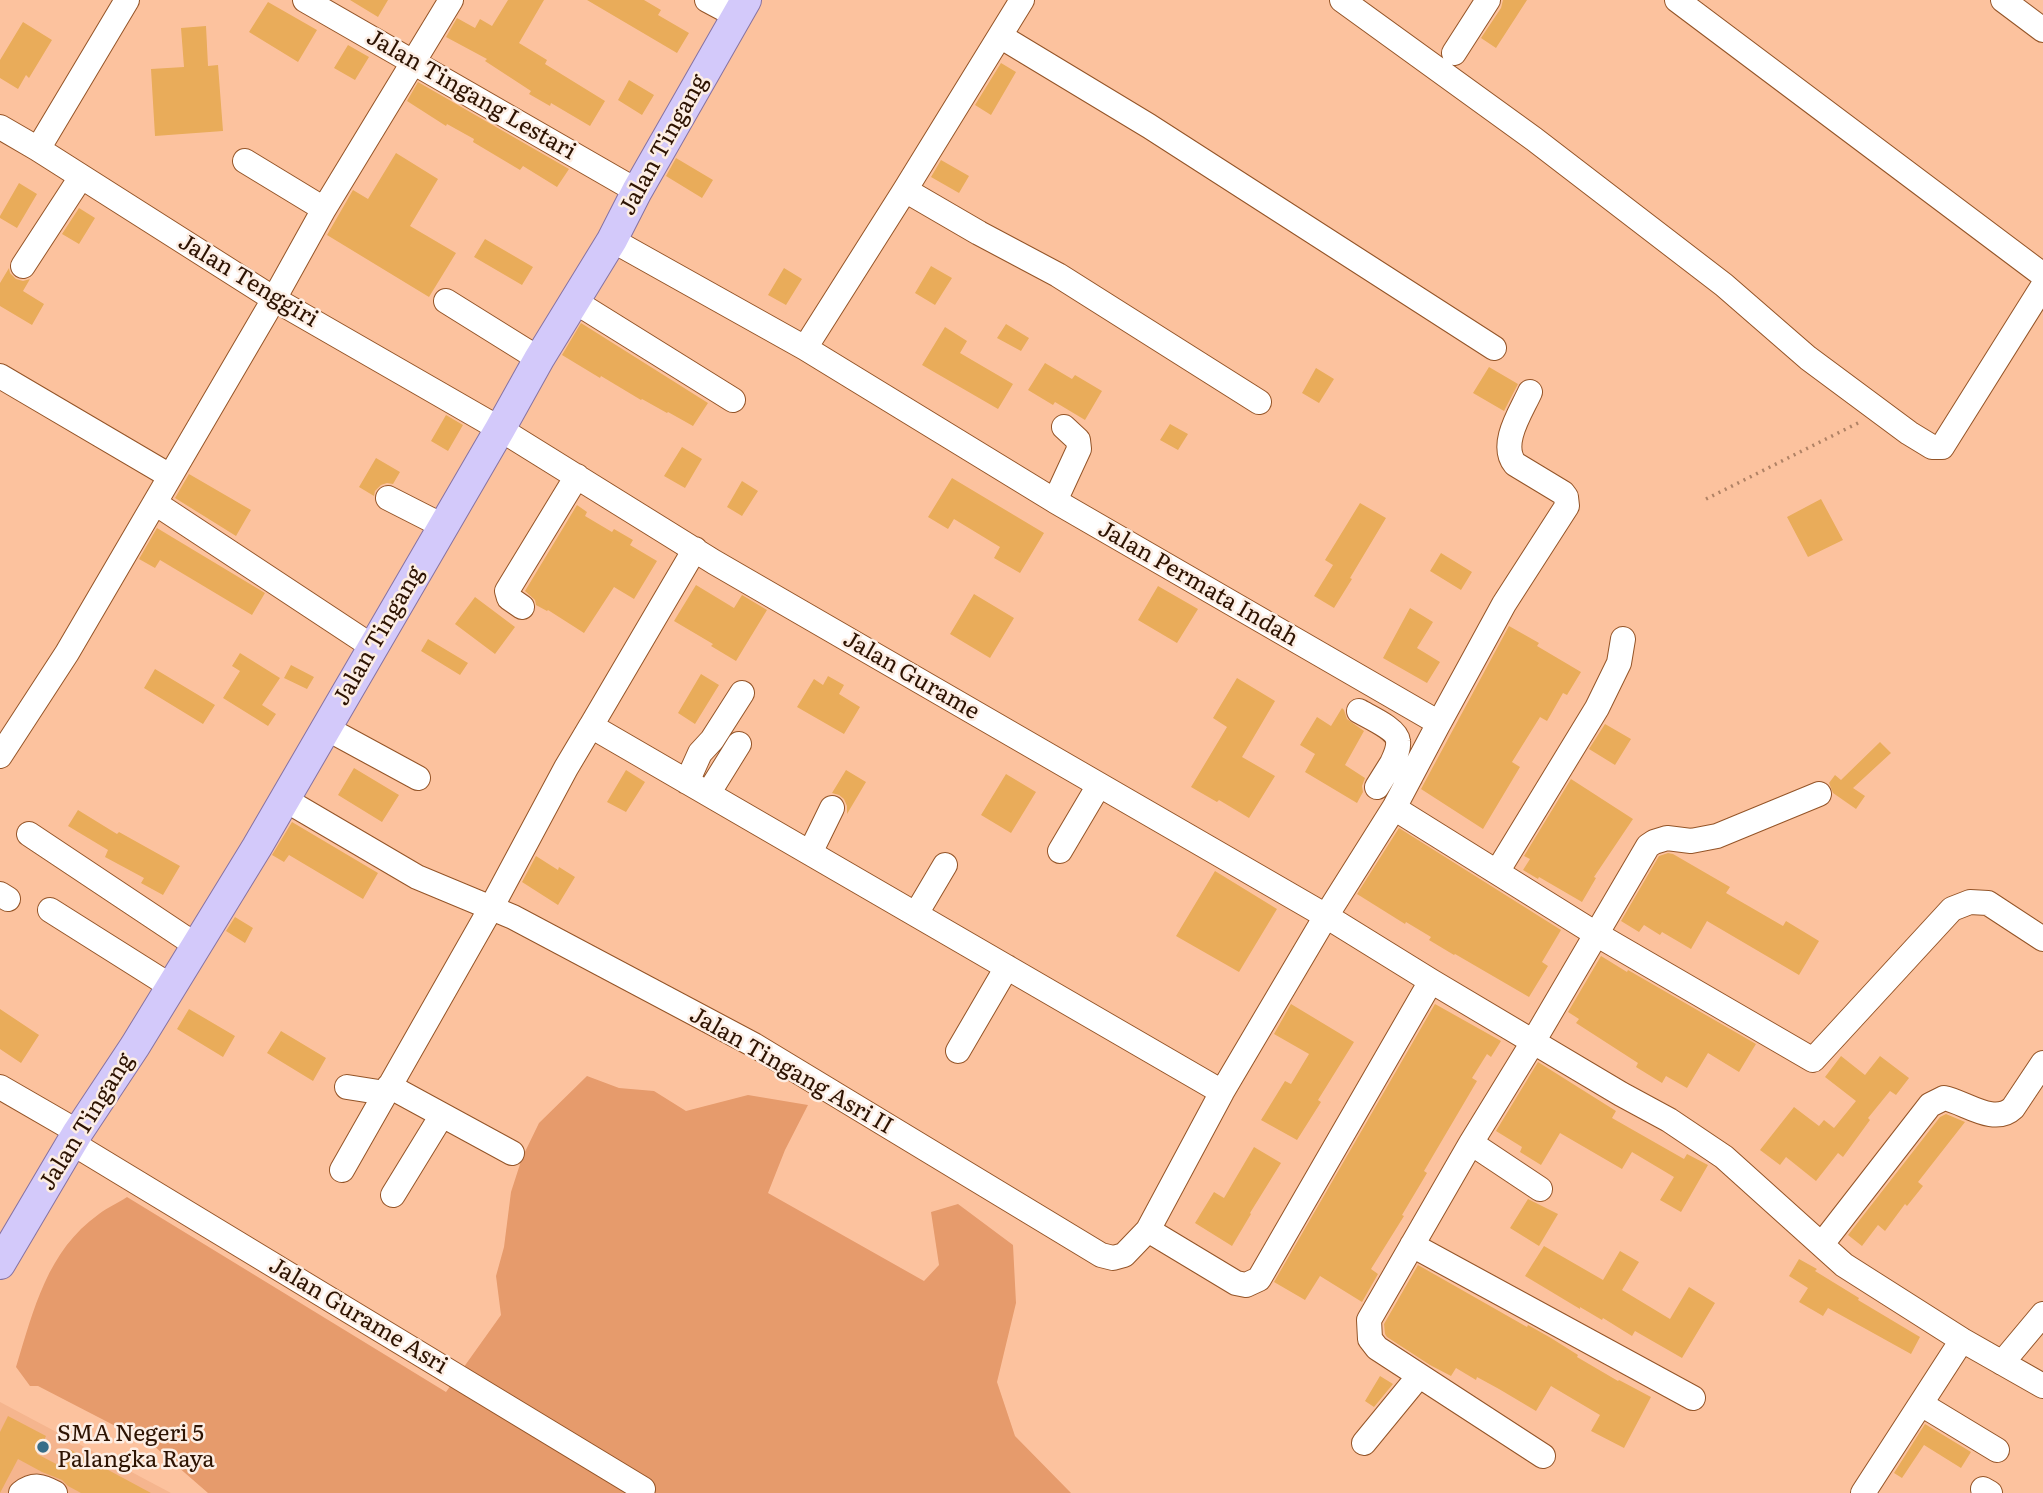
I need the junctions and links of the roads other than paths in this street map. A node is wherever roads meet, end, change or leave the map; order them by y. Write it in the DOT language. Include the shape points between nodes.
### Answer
graph roads {
  1 [pos="127,0"];
  2 [pos="305,0"];
  3 [pos="451,0"];
  4 [pos="706,0"];
  5 [pos="1022,0"];
  6 [pos="1342,0"];
  7 [pos="1488,0"];
  8 [pos="1677,0"];
  9 [pos="2003,0"];
  10 [pos="741,8"];
  11 [pos="2043,30"];
  12 [pos="1000,36"];
  13 [pos="1454,53"];
  14 [pos="412,63"];
  15 [pos="0,127"];
  16 [pos="38,149"];
  17 [pos="245,161"];
  18 [pos="81,177"];
  19 [pos="905,190"];
  20 [pos="636,191"];
  21 [pos="324,209"];
  22 [pos="612,240"];
  23 [pos="23,266"];
  24 [pos="2043,275"];
  25 [pos="2043,286"];
  26 [pos="274,299"];
  27 [pos="573,300"];
  28 [pos="446,302"];
  29 [pos="805,348"];
  30 [pos="1494,348"];
  31 [pos="539,359"];
  32 [pos="0,376"];
  33 [pos="1530,392"];
  34 [pos="733,400"];
  35 [pos="1259,402"];
  36 [pos="1064,427"];
  37 [pos="500,429"];
  38 [pos="170,476"];
  39 [pos="576,476"];
  40 [pos="388,498"];
  41 [pos="1055,501"];
  42 [pos="155,503"];
  43 [pos="443,526"];
  44 [pos="695,549"];
  45 [pos="522,607"];
  46 [pos="1623,639"];
  47 [pos="373,647"];
  48 [pos="742,693"];
  49 [pos="1359,711"];
  50 [pos="1439,723"];
  51 [pos="591,726"];
  52 [pos="326,727"];
  53 [pos="739,744"];
  54 [pos="0,756"];
  55 [pos="1401,770"];
  56 [pos="418,778"];
  57 [pos="687,782"];
  58 [pos="1100,785"];
  59 [pos="1377,787"];
  60 [pos="708,794"];
  61 [pos="1819,794"];
  62 [pos="284,799"];
  63 [pos="832,808"];
  64 [pos="1394,808"];
  65 [pos="29,834"];
  66 [pos="1060,851"];
  67 [pos="810,853"];
  68 [pos="945,865"];
  69 [pos="1497,872"];
  70 [pos="491,908"];
  71 [pos="50,910"];
  72 [pos="916,914"];
  73 [pos="1326,916"];
  74 [pos="1596,934"];
  75 [pos="2043,939"];
  76 [pos="197,946"];
  77 [pos="1007,967"];
  78 [pos="1431,981"];
  79 [pos="172,987"];
  80 [pos="1534,1042"];
  81 [pos="958,1051"];
  82 [pos="2043,1063"];
  83 [pos="0,1087"];
  84 [pos="347,1087"];
  85 [pos="387,1089"];
  86 [pos="1222,1092"];
  87 [pos="442,1115"];
  88 [pos="75,1138"];
  89 [pos="1471,1143"];
  90 [pos="512,1153"];
  91 [pos="342,1170"];
  92 [pos="1540,1189"];
  93 [pos="393,1195"];
  94 [pos="1148,1230"];
  95 [pos="1822,1244"];
  96 [pos="1412,1245"];
  97 [pos="0,1262"];
  98 [pos="2043,1314"];
  99 [pos="1962,1340"];
  100 [pos="2002,1363"];
  101 [pos="1419,1376"];
  102 [pos="2043,1386"];
  103 [pos="1693,1398"];
  104 [pos="1921,1404"];
  105 [pos="1364,1443"];
  106 [pos="1997,1450"];
  107 [pos="1543,1455"];
  108 [pos="643,1489"];
  109 [pos="1866,1492"];
  110 [pos="21,1493"];
  111 [pos="55,1493"];
  1 -- 16 [label="street"];
  2 -- 14 [label="street, Jalan Tingang Lestari"];
  3 -- 14 [label="street"];
  4 -- 10 [label="street"];
  5 -- 12 [label="street"];
  6 -- 25 [label="street" via="1555,155 1724,285 1800,352 1932,447 1942,447"];
  7 -- 13 [label="street"];
  8 -- 24 [label="street"];
  9 -- 11 [label="street"];
  10 -- 20 [label="main road, Jalan Tingang"];
  12 -- 19 [label="street"];
  12 -- 30 [label="street" via="1138,119"];
  14 -- 20 [label="street, Jalan Tingang Lestari"];
  14 -- 21 [label="street"];
  15 -- 16 [label="street, Jalan Tenggiri"];
  16 -- 18 [label="street, Jalan Tenggiri"];
  17 -- 21 [label="street"];
  18 -- 23 [label="street"];
  18 -- 26 [label="street, Jalan Tenggiri"];
  19 -- 29 [label="street"];
  19 -- 35 [label="street" via="1058,275"];
  20 -- 22 [label="main road, Jalan Tingang"];
  21 -- 26 [label="street"];
  22 -- 27 [label="main road, Jalan Tingang"];
  22 -- 29 [label="street, Jalan Permata Indah"];
  26 -- 37 [label="street, Jalan Tenggiri"];
  26 -- 38 [label="street"];
  27 -- 31 [label="main road, Jalan Tingang"];
  27 -- 34 [label="street"];
  28 -- 31 [label="street"];
  29 -- 41 [label="street, Jalan Permata Indah"];
  31 -- 37 [label="main road, Jalan Tingang"];
  32 -- 38 [label="street"];
  33 -- 50 [label="street" via="1509,442 1510,458 1563,493 1567,506 1504,604"];
  36 -- 41 [label="street" via="1079,449"];
  37 -- 39 [label="street, Jalan Gurame"];
  37 -- 43 [label="main road, Jalan Tingang"];
  38 -- 42 [label="street"];
  39 -- 44 [label="street, Jalan Gurame"];
  39 -- 45 [label="street" via="507,591"];
  40 -- 43 [label="street"];
  41 -- 50 [label="street, Jalan Permata Indah"];
  42 -- 47 [label="street"];
  42 -- 54 [label="street"];
  43 -- 47 [label="main road, Jalan Tingang"];
  44 -- 51 [label="street"];
  44 -- 58 [label="street, Jalan Gurame"];
  46 -- 69 [label="street" via="1619,663 1597,708"];
  47 -- 52 [label="main road, Jalan Tingang"];
  48 -- 57 [label="street" via="700,753"];
  49 -- 55 [label="street" via="1397,736"];
  50 -- 55 [label="street"];
  51 -- 57 [label="street"];
  51 -- 70 [label="street"];
  52 -- 56 [label="street"];
  52 -- 62 [label="main road, Jalan Tingang"];
  53 -- 60 [label="street"];
  55 -- 59 [label="street"];
  55 -- 64 [label="street, Jalan Tingang Asri II"];
  57 -- 60 [label="street"];
  58 -- 66 [label="street"];
  58 -- 73 [label="street, Jalan Gurame"];
  60 -- 67 [label="street"];
  61 -- 74 [label="street" via="1717,836 1654,842"];
  62 -- 70 [label="street, Jalan Tingang Asri II" via="417,877"];
  62 -- 76 [label="main road, Jalan Tingang"];
  63 -- 67 [label="street"];
  64 -- 69 [label="street"];
  64 -- 73 [label="street, Jalan Tingang Asri II"];
  65 -- 76 [label="street"];
  67 -- 72 [label="street"];
  68 -- 72 [label="street"];
  69 -- 74 [label="street"];
  70 -- 85 [label="street"];
  70 -- 94 [label="street, Jalan Tingang Asri II" via="754,1045 1101,1255 1124,1255"];
  71 -- 79 [label="street"];
  72 -- 77 [label="street"];
  73 -- 78 [label="street, Jalan Gurame"];
  73 -- 86 [label="street, Jalan Tingang Asri II"];
  74 -- 75 [label="street" via="1813,1060 1952,909 1970,902 1988,903"];
  74 -- 80 [label="street"];
  76 -- 79 [label="main road, Jalan Tingang"];
  77 -- 81 [label="street"];
  77 -- 86 [label="street"];
  78 -- 80 [label="street, Jalan Gurame"];
  78 -- 94 [label="street" via="1259,1279 1246,1285 1236,1283"];
  79 -- 88 [label="main road, Jalan Tingang"];
  80 -- 89 [label="street"];
  80 -- 95 [label="street, Jalan Gurame" via="1724,1157"];
  82 -- 95 [label="street" via="2008,1112 1978,1111 1944,1098 1930,1105"];
  83 -- 88 [label="street, Jalan Gurame Asri"];
  84 -- 85 [label="street"];
  85 -- 87 [label="street"];
  85 -- 91 [label="street"];
  86 -- 94 [label="street, Jalan Tingang Asri II"];
  87 -- 90 [label="street"];
  87 -- 93 [label="street"];
  88 -- 97 [label="main road, Jalan Tingang"];
  88 -- 108 [label="street, Jalan Gurame Asri"];
  89 -- 92 [label="street"];
  89 -- 96 [label="street"];
  95 -- 99 [label="street, Jalan Gurame" via="1844,1265"];
  96 -- 101 [label="street" via="1369,1320 1368,1331 1377,1348"];
  96 -- 103 [label="street"];
  98 -- 100 [label="street"];
  99 -- 100 [label="street, Jalan Gurame"];
  99 -- 104 [label="street"];
  100 -- 102 [label="street, Jalan Gurame"];
  101 -- 105 [label="street"];
  101 -- 107 [label="street"];
  104 -- 106 [label="street"];
  104 -- 109 [label="street"];
  110 -- 111 [label="street" via="36,1486"];
}
